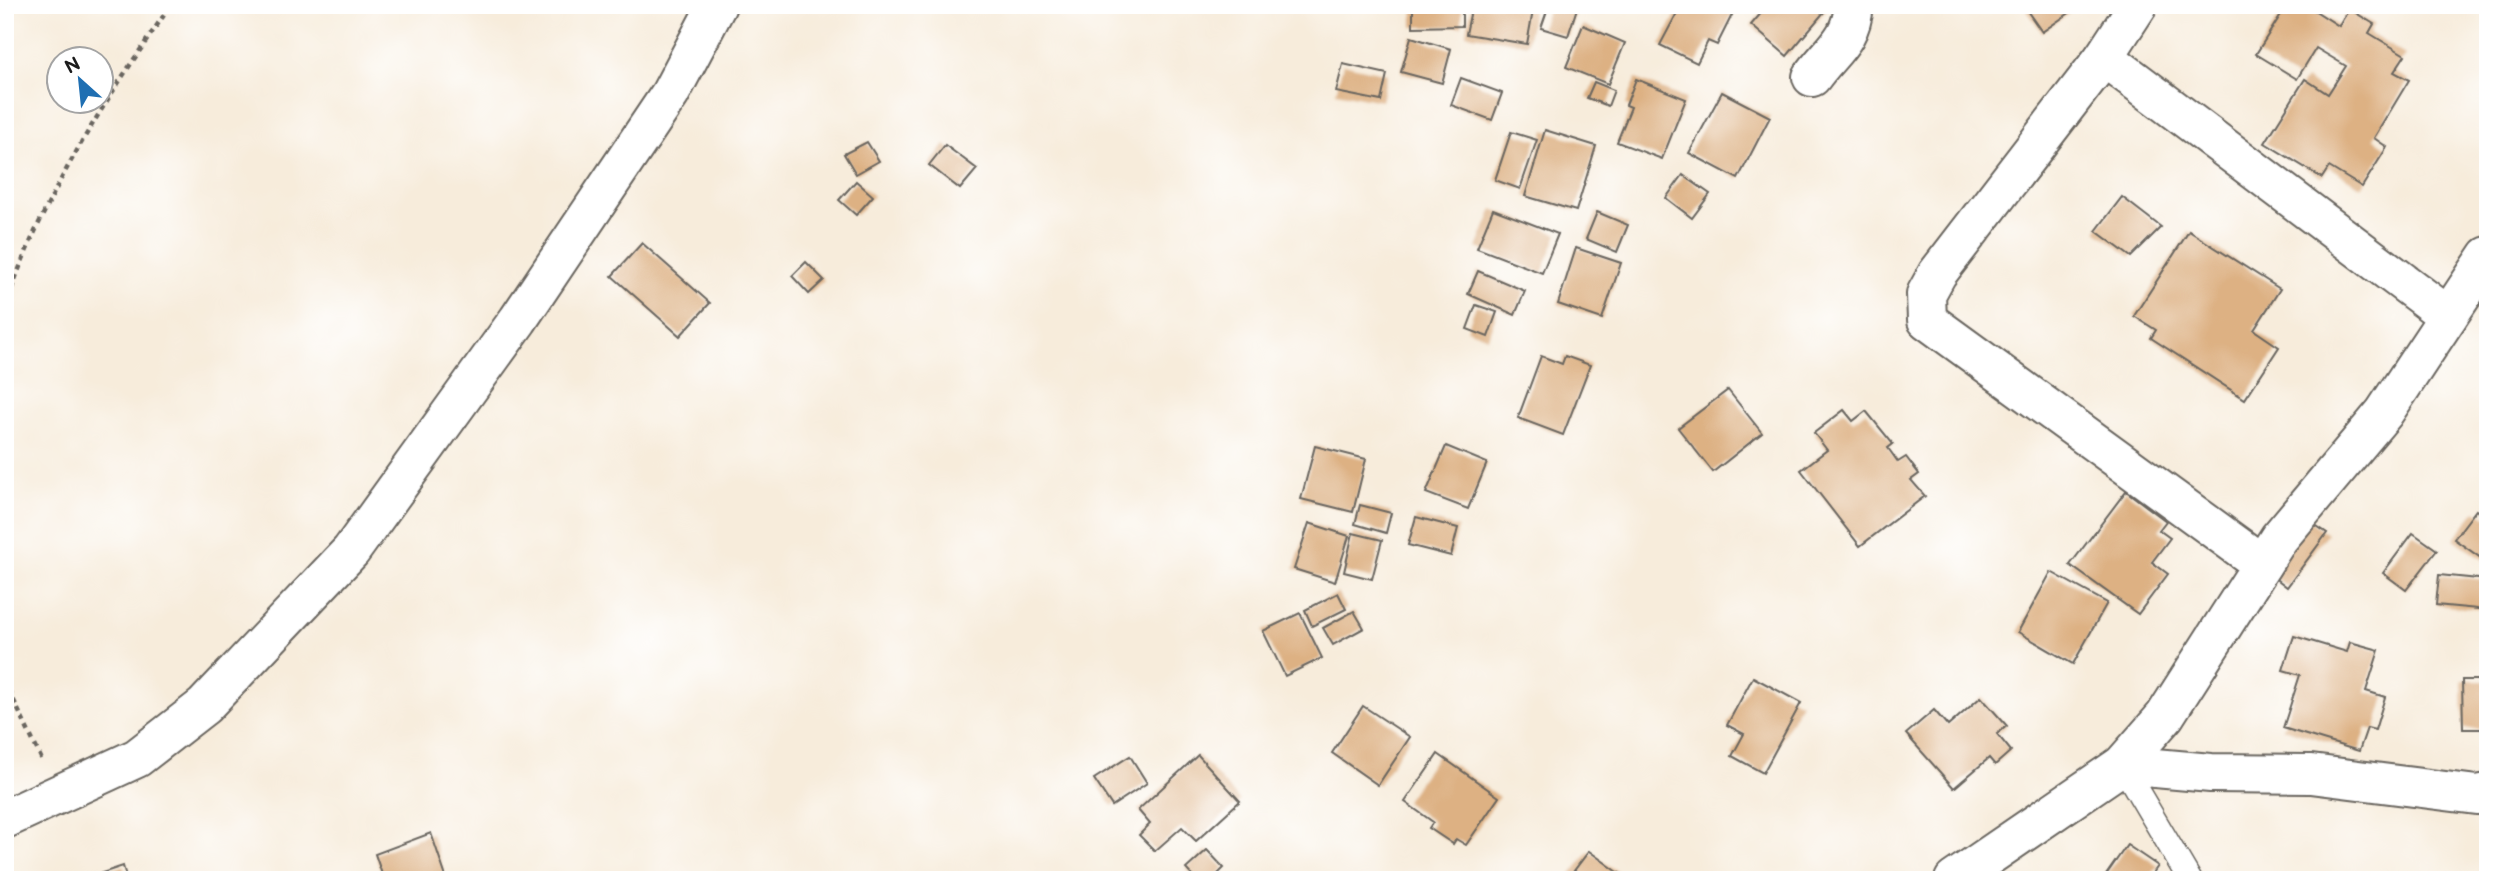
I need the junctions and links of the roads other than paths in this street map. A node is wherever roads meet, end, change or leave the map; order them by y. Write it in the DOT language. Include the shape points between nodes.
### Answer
graph roads {
  1 [pos="717,5"];
  2 [pos="1854,5"];
  3 [pos="2138,5"];
  4 [pos="2104,57"];
  5 [pos="1812,78"];
  6 [pos="2488,256"];
  7 [pos="2448,316"];
  8 [pos="2262,564"];
  9 [pos="2122,765"];
  10 [pos="2488,793"];
  11 [pos="5,819"];
  12 [pos="1954,880"];
  13 [pos="2190,880"];
  1 -- 11 [label="street" via="663,105 518,320 351,551 204,706 137,758"];
  2 -- 5 [label="street" via="1853,26"];
  3 -- 4 [label="street"];
  4 -- 7 [label="street"];
  4 -- 8 [label="street" via="1937,274 1926,294 1927,320"];
  6 -- 7 [label="street"];
  7 -- 8 [label="street" via="2384,413"];
  8 -- 9 [label="street" via="2165,716"];
  9 -- 10 [label="street" via="2211,773 2311,774"];
  9 -- 12 [label="street"];
  9 -- 13 [label="lane"];
}
